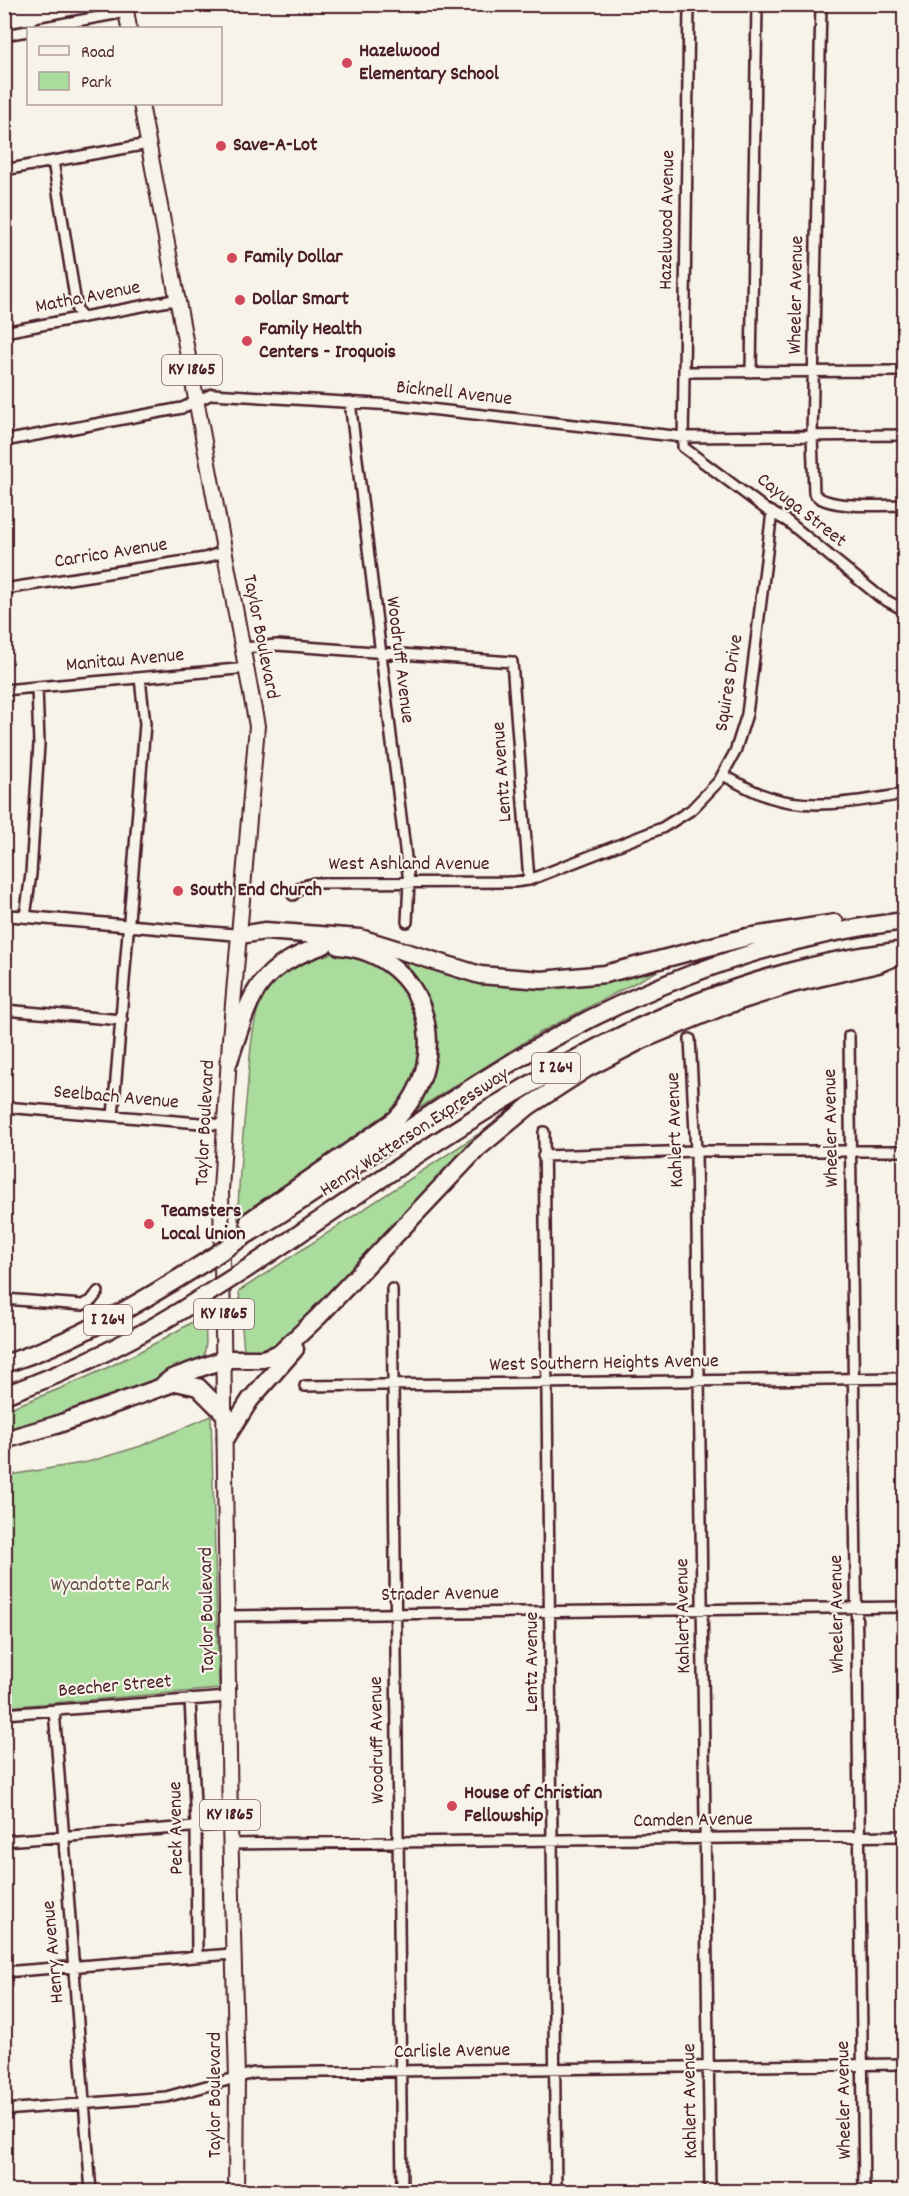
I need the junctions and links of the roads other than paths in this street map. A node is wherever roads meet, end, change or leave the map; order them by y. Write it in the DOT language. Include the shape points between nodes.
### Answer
graph roads {
  1 [pos="689,4"];
  2 [pos="757,4"];
  3 [pos="821,4"];
  4 [pos="125,8"];
  5 [pos="43,27"];
  6 [pos="129,27"];
  7 [pos="27,30"];
  8 [pos="4,35"];
  9 [pos="141,105"];
  10 [pos="148,144"];
  11 [pos="53,161"];
  12 [pos="4,170"];
  13 [pos="178,299"];
  14 [pos="82,317"];
  15 [pos="4,332"];
  16 [pos="904,371"];
  17 [pos="684,372"];
  18 [pos="751,372"];
  19 [pos="813,372"];
  20 [pos="198,401"];
  21 [pos="350,402"];
  22 [pos="904,435"];
  23 [pos="812,436"];
  24 [pos="683,437"];
  25 [pos="4,441"];
  26 [pos="904,505"];
  27 [pos="772,512"];
  28 [pos="223,552"];
  29 [pos="4,589"];
  30 [pos="904,610"];
  31 [pos="243,648"];
  32 [pos="380,652"];
  33 [pos="248,668"];
  34 [pos="140,678"];
  35 [pos="37,687"];
  36 [pos="4,690"];
  37 [pos="723,775"];
  38 [pos="904,794"];
  39 [pos="529,880"];
  40 [pos="409,882"];
  41 [pos="293,895"];
  42 [pos="4,915"];
  43 [pos="25,917"];
  44 [pos="407,922"];
  45 [pos="897,922"];
  46 [pos="129,926"];
  47 [pos="240,934"];
  48 [pos="324,945"];
  49 [pos="904,952"];
  50 [pos="4,1010"];
  51 [pos="122,1020"];
  52 [pos="849,1036"];
  53 [pos="690,1039"];
  54 [pos="229,1060"];
  55 [pos="4,1107"];
  56 [pos="114,1116"];
  57 [pos="225,1125"];
  58 [pos="544,1132"];
  59 [pos="696,1151"];
  60 [pos="904,1151"];
  61 [pos="850,1152"];
  62 [pos="543,1156"];
  63 [pos="243,1237"];
  64 [pos="392,1288"];
  65 [pos="98,1292"];
  66 [pos="4,1299"];
  67 [pos="318,1317"];
  68 [pos="225,1359"];
  69 [pos="4,1364"];
  70 [pos="904,1378"];
  71 [pos="853,1379"];
  72 [pos="699,1381"];
  73 [pos="545,1383"];
  74 [pos="164,1384"];
  75 [pos="391,1385"];
  76 [pos="305,1386"];
  77 [pos="4,1395"];
  78 [pos="226,1414"];
  79 [pos="226,1438"];
  80 [pos="4,1440"];
  81 [pos="904,1607"];
  82 [pos="856,1608"];
  83 [pos="702,1610"];
  84 [pos="551,1612"];
  85 [pos="394,1613"];
  86 [pos="228,1616"];
  87 [pos="228,1697"];
  88 [pos="190,1699"];
  89 [pos="54,1710"];
  90 [pos="4,1714"];
  91 [pos="230,1824"];
  92 [pos="196,1827"];
  93 [pos="904,1836"];
  94 [pos="63,1837"];
  95 [pos="859,1837"];
  96 [pos="706,1839"];
  97 [pos="551,1840"];
  98 [pos="4,1841"];
  99 [pos="397,1842"];
  100 [pos="230,1844"];
  101 [pos="232,1954"];
  102 [pos="197,1957"];
  103 [pos="74,1966"];
  104 [pos="4,1972"];
  105 [pos="904,2064"];
  106 [pos="862,2065"];
  107 [pos="708,2067"];
  108 [pos="554,2069"];
  109 [pos="400,2071"];
  110 [pos="237,2078"];
  111 [pos="84,2104"];
  112 [pos="4,2110"];
  113 [pos="91,2192"];
  114 [pos="236,2192"];
  115 [pos="402,2192"];
  116 [pos="556,2192"];
  117 [pos="710,2192"];
  118 [pos="864,2192"];
  1 -- 17 [label="street, Hazelwood Avenue"];
  2 -- 18 [label="street"];
  3 -- 19 [label="street, Wheeler Avenue"];
  4 -- 5 [label="street"];
  4 -- 6 [label="main road"];
  7 -- 8 [label="street"];
  9 -- 10 [label="main road, Taylor Boulevard / KY 1865"];
  10 -- 11 [label="street"];
  10 -- 13 [label="main road, Taylor Boulevard / KY 1865"];
  11 -- 12 [label="street"];
  11 -- 14 [label="street" via="77,310"];
  13 -- 14 [label="street, Matha Avenue"];
  13 -- 20 [label="main road, Taylor Boulevard / KY 1865"];
  14 -- 15 [label="street, Matha Avenue"];
  16 -- 19 [label="street"];
  17 -- 18 [label="street"];
  17 -- 24 [label="street, Hazelwood Avenue"];
  18 -- 19 [label="street"];
  19 -- 23 [label="street, Wheeler Avenue"];
  20 -- 21 [label="street, Bicknell Avenue" via="212,394"];
  20 -- 25 [label="street, Bicknell Avenue" via="182,408"];
  20 -- 28 [label="main road, Taylor Boulevard / KY 1865"];
  21 -- 24 [label="street, Bicknell Avenue"];
  21 -- 32 [label="street, Woodruff Avenue"];
  22 -- 23 [label="street, Bicknell Avenue"];
  23 -- 24 [label="street, Bicknell Avenue"];
  23 -- 26 [label="street, Wheeler Avenue" via="812,476 817,497 833,504"];
  24 -- 27 [label="street, Cayuga Street" via="683,447 690,454"];
  27 -- 30 [label="street, Cayuga Street" via="880,597"];
  27 -- 37 [label="street, Squires Drive" via="747,714 735,753"];
  28 -- 29 [label="street, Carrico Avenue"];
  28 -- 31 [label="main road, Taylor Boulevard / KY 1865"];
  31 -- 32 [label="street" via="277,645"];
  31 -- 33 [label="main road, Taylor Boulevard / KY 1865"];
  32 -- 39 [label="street, Lentz Avenue" via="512,662"];
  32 -- 40 [label="street, Woodruff Avenue"];
  33 -- 34 [label="street, Manitau Avenue"];
  33 -- 47 [label="main road, Taylor Boulevard / KY 1865" via="257,739"];
  34 -- 35 [label="street, Manitau Avenue"];
  34 -- 46 [label="street" via="145,724"];
  35 -- 36 [label="street, Manitau Avenue"];
  35 -- 43 [label="street" via="39,744"];
  37 -- 38 [label="street" via="769,797 792,802"];
  37 -- 39 [label="street, Squires Drive" via="691,810 646,837"];
  39 -- 40 [label="street, West Ashland Avenue"];
  40 -- 41 [label="street, West Ashland Avenue" via="314,883"];
  40 -- 44 [label="street, Woodruff Avenue"];
  42 -- 43 [label="street"];
  43 -- 46 [label="street"];
  45 -- 47 [label="highway" via="837,923 777,931 605,974 542,980 480,975 360,938 265,931"];
  45 -- 63 [label="highway, Henry Watterson Expressway / I 264" via="782,945 723,963 611,1008 527,1054"];
  46 -- 47 [label="street"];
  46 -- 51 [label="street"];
  47 -- 48 [label="highway"];
  47 -- 54 [label="main road, Taylor Boulevard / KY 1865"];
  48 -- 54 [label="highway" via="293,956 266,977 247,1008"];
  48 -- 63 [label="highway" via="357,949 373,956 407,984 418,999 427,1025 426,1071 411,1103 395,1120 247,1223"];
  49 -- 67 [label="highway" via="878,964 792,984 687,1020 626,1047 567,1081 504,1126 454,1170"];
  49 -- 77 [label="highway, Henry Watterson Expressway / I 264, bridge" via="838,960 751,982 617,1035 504,1099 204,1296 109,1351"];
  50 -- 51 [label="street"];
  51 -- 56 [label="street"];
  52 -- 61 [label="street, Wheeler Avenue"];
  53 -- 59 [label="street, Kahlert Avenue"];
  54 -- 57 [label="main road, Taylor Boulevard / KY 1865"];
  55 -- 56 [label="street, Seelbach Avenue"];
  56 -- 57 [label="street, Seelbach Avenue"];
  57 -- 68 [label="main road, Taylor Boulevard / KY 1865"];
  58 -- 62 [label="street, Lentz Avenue"];
  59 -- 61 [label="street"];
  59 -- 62 [label="street"];
  59 -- 72 [label="street, Kahlert Avenue"];
  60 -- 61 [label="street"];
  61 -- 71 [label="street, Wheeler Avenue"];
  62 -- 73 [label="street, Lentz Avenue"];
  63 -- 69 [label="highway, Henry Watterson Expressway / I 264, bridge" via="135,1305 77,1335"];
  64 -- 75 [label="street, Woodruff Avenue"];
  65 -- 66 [label="street" via="82,1305"];
  67 -- 68 [label="highway" via="270,1358"];
  67 -- 79 [label="highway" via="310,1333 250,1400"];
  68 -- 74 [label="highway"];
  68 -- 78 [label="main road, Taylor Boulevard / KY 1865"];
  70 -- 71 [label="street, West Southern Heights Avenue"];
  71 -- 72 [label="street, West Southern Heights Avenue"];
  71 -- 82 [label="street, Wheeler Avenue"];
  72 -- 73 [label="street, West Southern Heights Avenue"];
  72 -- 83 [label="street, Kahlert Avenue"];
  73 -- 75 [label="street, West Southern Heights Avenue"];
  73 -- 84 [label="street, Lentz Avenue"];
  74 -- 78 [label="highway" via="176,1382 198,1387"];
  74 -- 80 [label="highway" via="56,1425"];
  75 -- 76 [label="street, West Southern Heights Avenue"];
  75 -- 85 [label="street, Woodruff Avenue"];
  78 -- 79 [label="main road, Taylor Boulevard / KY 1865"];
  79 -- 86 [label="main road, Taylor Boulevard / KY 1865"];
  81 -- 82 [label="street, Strader Avenue"];
  82 -- 83 [label="street, Strader Avenue"];
  82 -- 95 [label="street, Wheeler Avenue"];
  83 -- 84 [label="street, Strader Avenue"];
  83 -- 96 [label="street, Kahlert Avenue"];
  84 -- 85 [label="street, Strader Avenue"];
  84 -- 97 [label="street, Lentz Avenue"];
  85 -- 86 [label="street, Strader Avenue"];
  85 -- 99 [label="street, Woodruff Avenue"];
  86 -- 87 [label="main road, Taylor Boulevard / KY 1865"];
  87 -- 88 [label="street, Beecher Street"];
  87 -- 91 [label="main road, Taylor Boulevard / KY 1865"];
  88 -- 89 [label="street, Beecher Street"];
  88 -- 92 [label="street, Peck Avenue"];
  89 -- 90 [label="street, Beecher Street"];
  89 -- 94 [label="street, Henry Avenue"];
  91 -- 92 [label="street"];
  91 -- 100 [label="main road, Taylor Boulevard / KY 1865"];
  92 -- 94 [label="street"];
  92 -- 102 [label="street, Peck Avenue"];
  93 -- 95 [label="street, Camden Avenue"];
  94 -- 98 [label="street"];
  94 -- 103 [label="street, Henry Avenue"];
  95 -- 96 [label="street, Camden Avenue"];
  95 -- 106 [label="street, Wheeler Avenue"];
  96 -- 97 [label="street, Camden Avenue"];
  96 -- 107 [label="street, Kahlert Avenue"];
  97 -- 99 [label="street, Camden Avenue"];
  97 -- 108 [label="street, Lentz Avenue"];
  99 -- 100 [label="street, Camden Avenue"];
  99 -- 109 [label="street, Woodruff Avenue"];
  100 -- 101 [label="main road, Taylor Boulevard / KY 1865"];
  101 -- 102 [label="street"];
  101 -- 110 [label="main road, Taylor Boulevard / KY 1865"];
  102 -- 103 [label="street"];
  103 -- 104 [label="street"];
  103 -- 111 [label="street, Henry Avenue"];
  105 -- 106 [label="street, Carlisle Avenue"];
  106 -- 107 [label="street, Carlisle Avenue"];
  106 -- 118 [label="street, Wheeler Avenue"];
  107 -- 108 [label="street, Carlisle Avenue"];
  107 -- 117 [label="street, Kahlert Avenue"];
  108 -- 109 [label="street, Carlisle Avenue"];
  108 -- 116 [label="street, Lentz Avenue"];
  109 -- 110 [label="street, Carlisle Avenue" via="254,2073"];
  109 -- 115 [label="street, Woodruff Avenue"];
  110 -- 111 [label="street, Carlisle Avenue" via="165,2097"];
  110 -- 114 [label="main road, Taylor Boulevard / KY 1865"];
  111 -- 112 [label="street, Carlisle Avenue"];
  111 -- 113 [label="street, Henry Avenue"];
}
